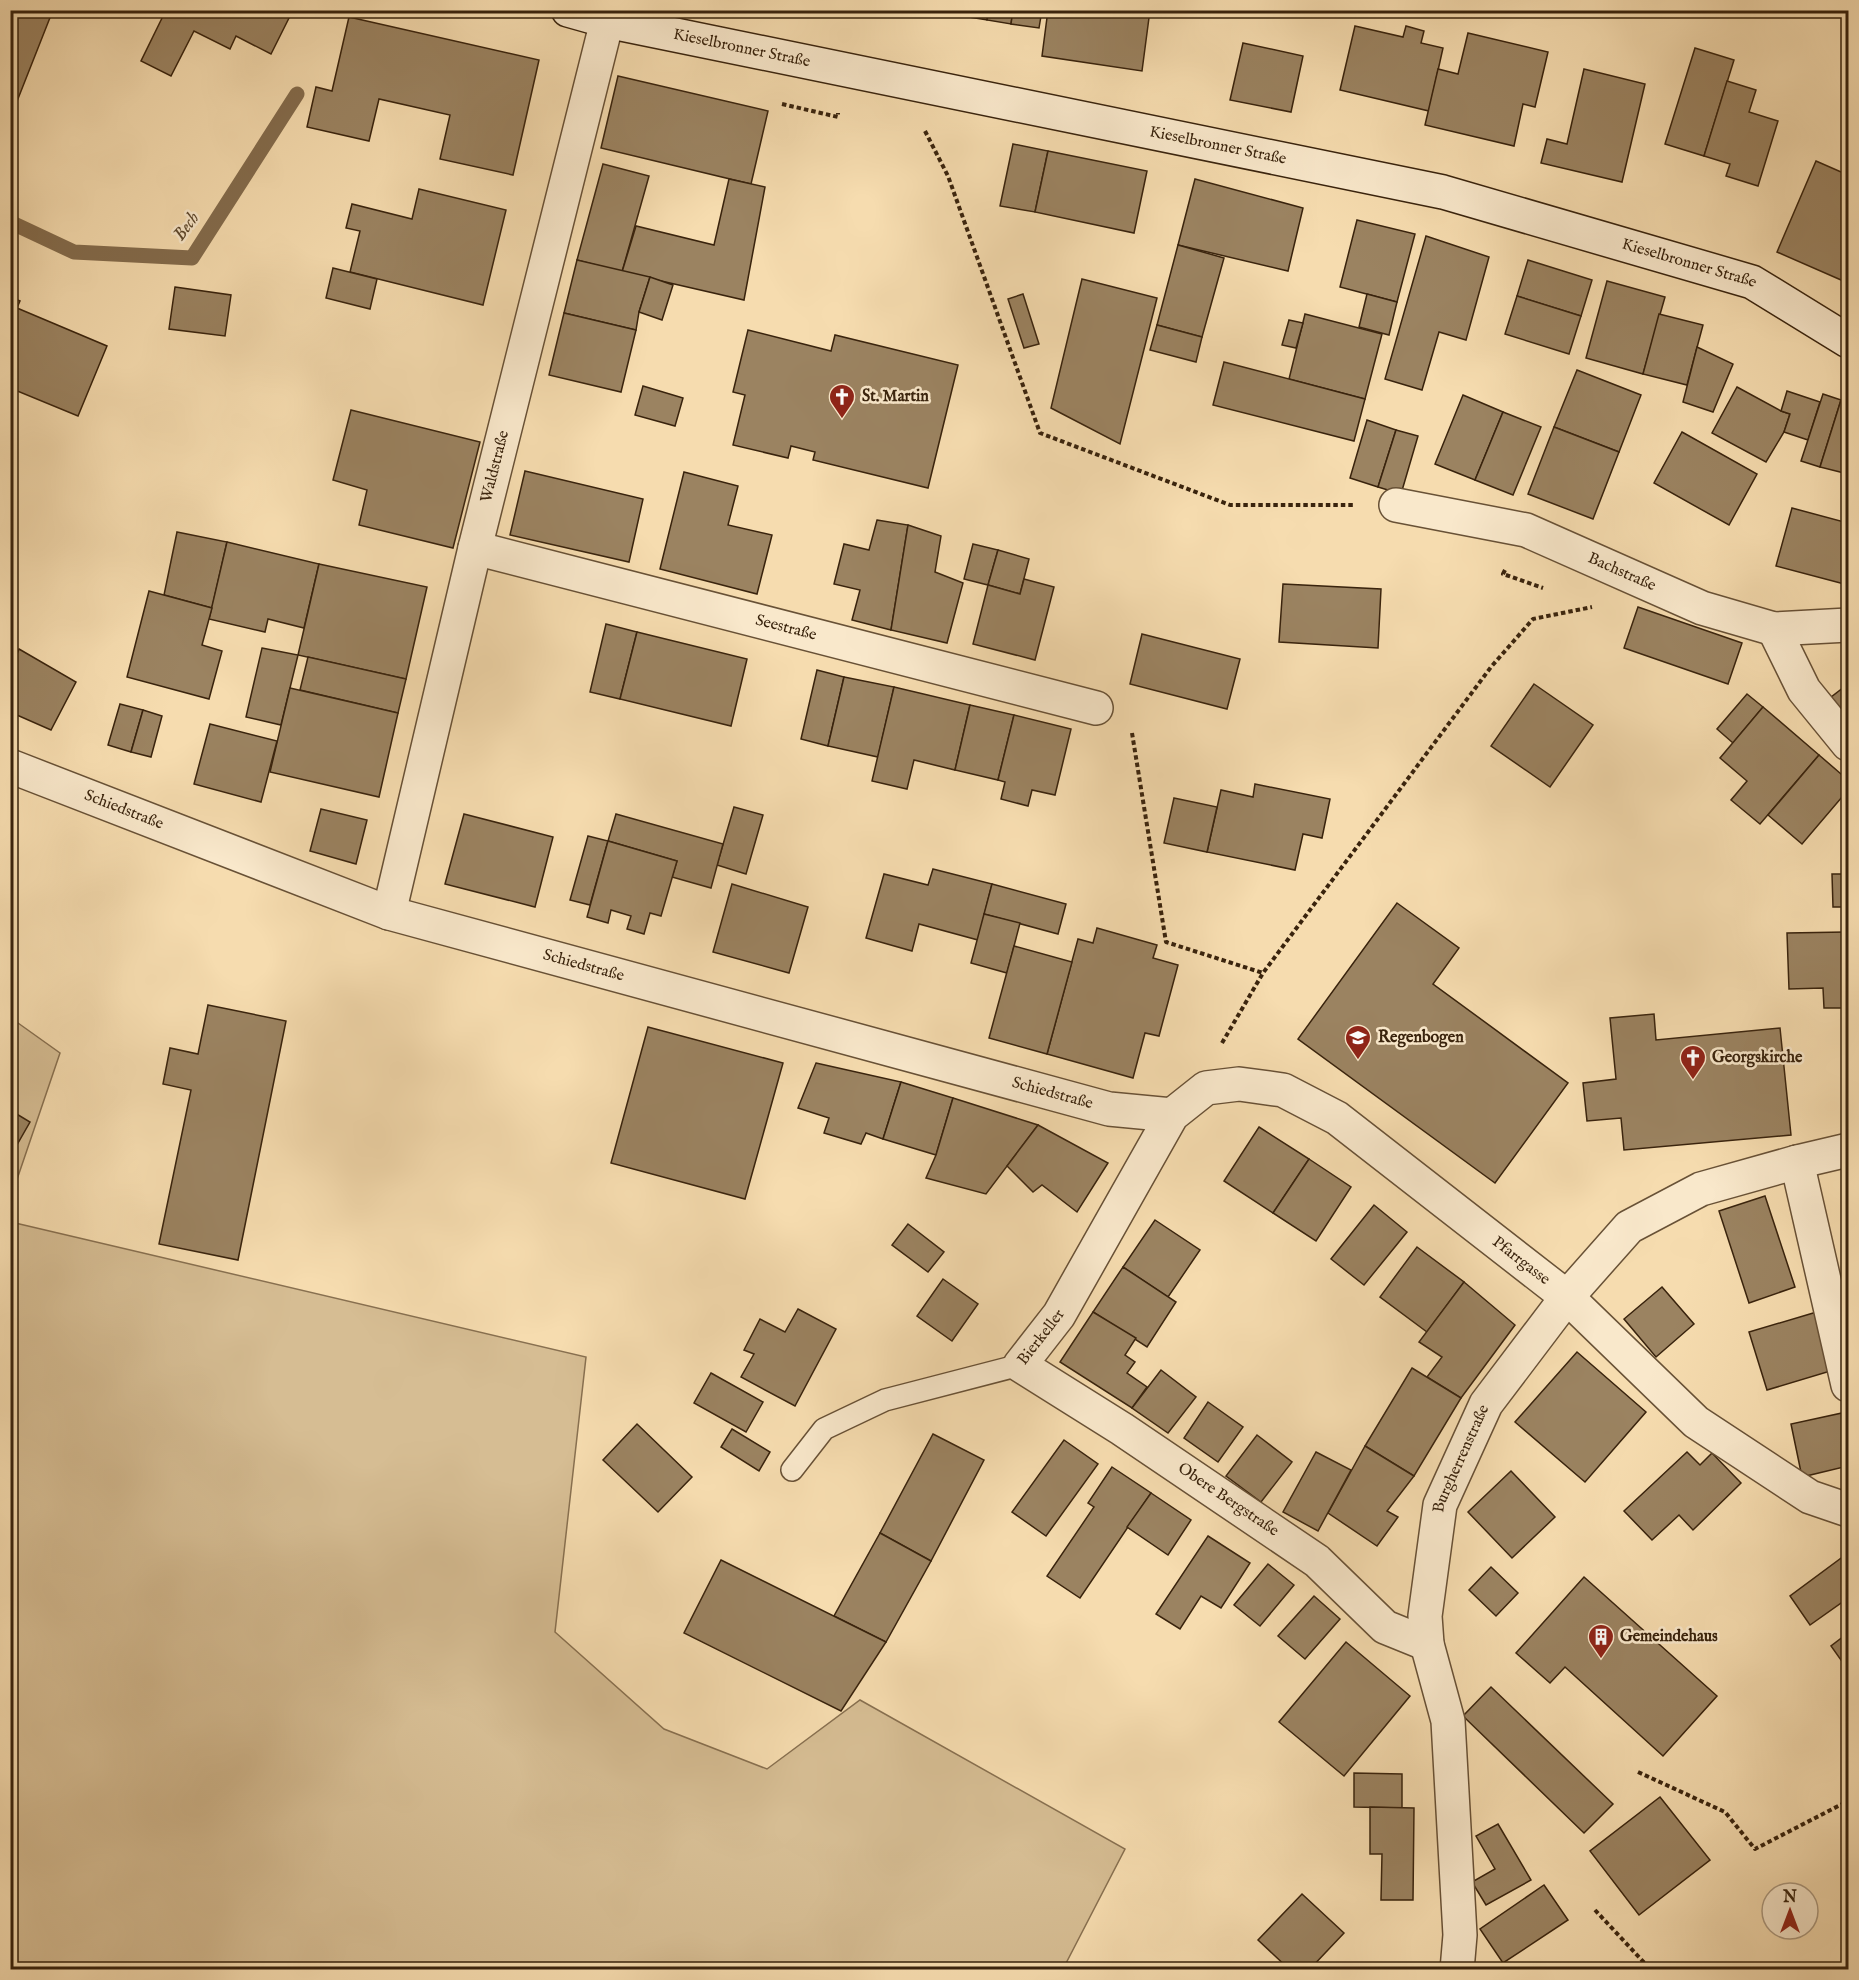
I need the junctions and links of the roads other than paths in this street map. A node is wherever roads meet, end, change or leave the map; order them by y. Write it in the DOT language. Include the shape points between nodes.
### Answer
graph roads {
  1 [pos="568,10"];
  2 [pos="607,21"];
  3 [pos="1848,341"];
  4 [pos="1396,505"];
  5 [pos="475,548"];
  6 [pos="1848,625"];
  7 [pos="1774,629"];
  8 [pos="1096,708"];
  9 [pos="1848,744"];
  10 [pos="10,766"];
  11 [pos="389,913"];
  12 [pos="1172,1115"];
  13 [pos="1848,1150"];
  14 [pos="1797,1162"];
  15 [pos="1567,1298"];
  16 [pos="1020,1365"];
  17 [pos="1848,1385"];
  18 [pos="792,1470"];
  19 [pos="1848,1510"];
  20 [pos="1427,1644"];
  21 [pos="1457,1970"];
  1 -- 2 [label="street, Kieselbronner Straße"];
  2 -- 3 [label="street, Kieselbronner Straße" via="1443,192 1752,282"];
  2 -- 5 [label="street, Waldstraße"];
  4 -- 7 [label="street, Bachstraße" via="1526,530 1702,608"];
  5 -- 8 [label="street, Seestraße"];
  5 -- 11 [label="street, Waldstraße"];
  6 -- 7 [label="street, Bachstraße"];
  7 -- 9 [label="street" via="1804,690"];
  10 -- 11 [label="street, Schiedstraße"];
  11 -- 12 [label="street, Schiedstraße" via="1109,1109"];
  12 -- 15 [label="street, Pfarrgasse" via="1206,1088 1239,1084 1283,1090 1338,1118"];
  12 -- 16 [label="street, Bierkeller" via="1059,1315"];
  13 -- 14 [label="street, Burgherrenstraße"];
  14 -- 15 [label="street, Burgherrenstraße" via="1701,1189 1629,1227"];
  14 -- 17 [label="street"];
  15 -- 19 [label="street, Pfarrgasse" via="1696,1422 1810,1497"];
  15 -- 20 [label="street, Burgherrenstraße" via="1486,1404 1440,1505 1425,1616"];
  16 -- 18 [label="lane, Bierkeller" via="885,1400 824,1429"];
  16 -- 20 [label="street, Obere Bergstraße" via="1317,1561 1385,1627"];
  20 -- 21 [label="street, Burgherrenstraße" via="1448,1721 1460,1935"];
}
